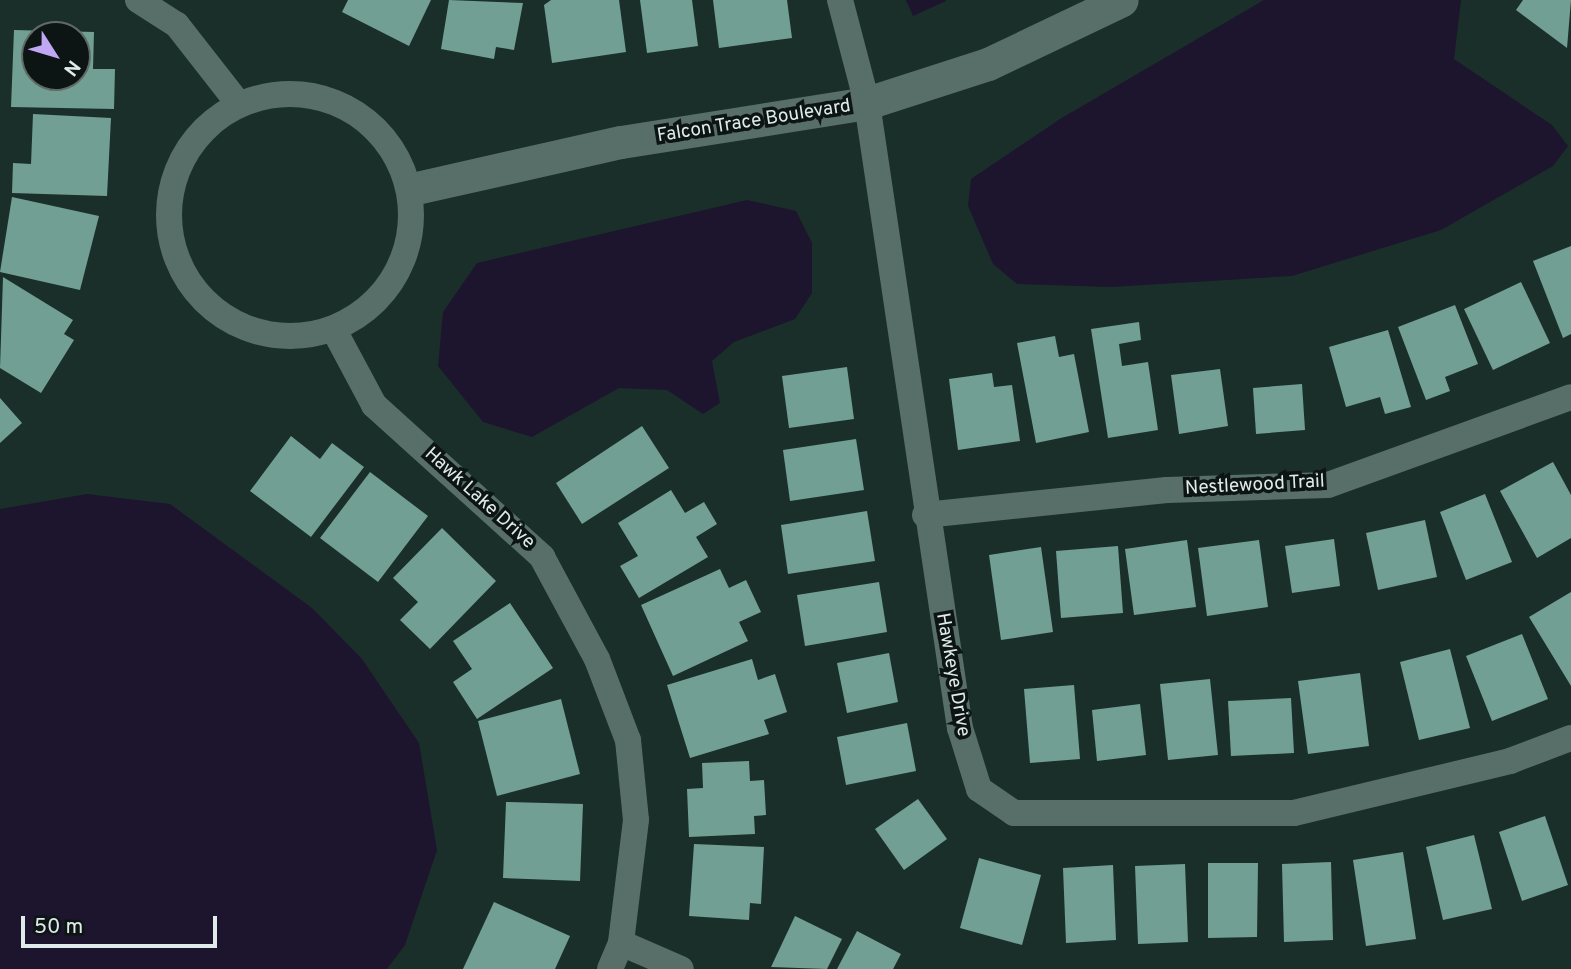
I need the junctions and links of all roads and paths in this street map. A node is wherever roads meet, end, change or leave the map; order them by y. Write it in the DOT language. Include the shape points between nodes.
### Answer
graph roads {
  1 [pos="138,0"];
  2 [pos="839,0"];
  3 [pos="1122,0"];
  4 [pos="238,103"];
  5 [pos="867,103"];
  6 [pos="412,188"];
  7 [pos="334,330"];
  8 [pos="1571,397"];
  9 [pos="925,515"];
  10 [pos="1571,738"];
  11 [pos="621,943"];
  12 [pos="610,969"];
  13 [pos="681,969"];
  1 -- 4 [label="street" via="177,24"];
  2 -- 5 [label="street, Hawkeye Drive"];
  3 -- 5 [label="street, Falcon Trace Boulevard" via="988,64"];
  4 -- 6 [label="street" via="281,91 318,96 362,115 389,145"];
  4 -- 7 [label="street" via="198,138 174,184 167,226 175,253 190,285 228,319 268,336"];
  5 -- 6 [label="street, Falcon Trace Boulevard" via="621,142"];
  5 -- 9 [label="street, Hawkeye Drive"];
  6 -- 7 [label="street" via="403,263 365,311"];
  7 -- 11 [label="street, Hawk Lake Drive" via="374,405 542,557 597,659 628,740 636,820"];
  8 -- 9 [label="street, Nestlewood Trail" via="1328,485 1167,490"];
  9 -- 10 [label="street, Hawkeye Drive" via="960,728 979,789 1014,813 1294,813 1510,761"];
  11 -- 12 [label="street, Hawk Lake Drive"];
  11 -- 13 [label="street"];
}
